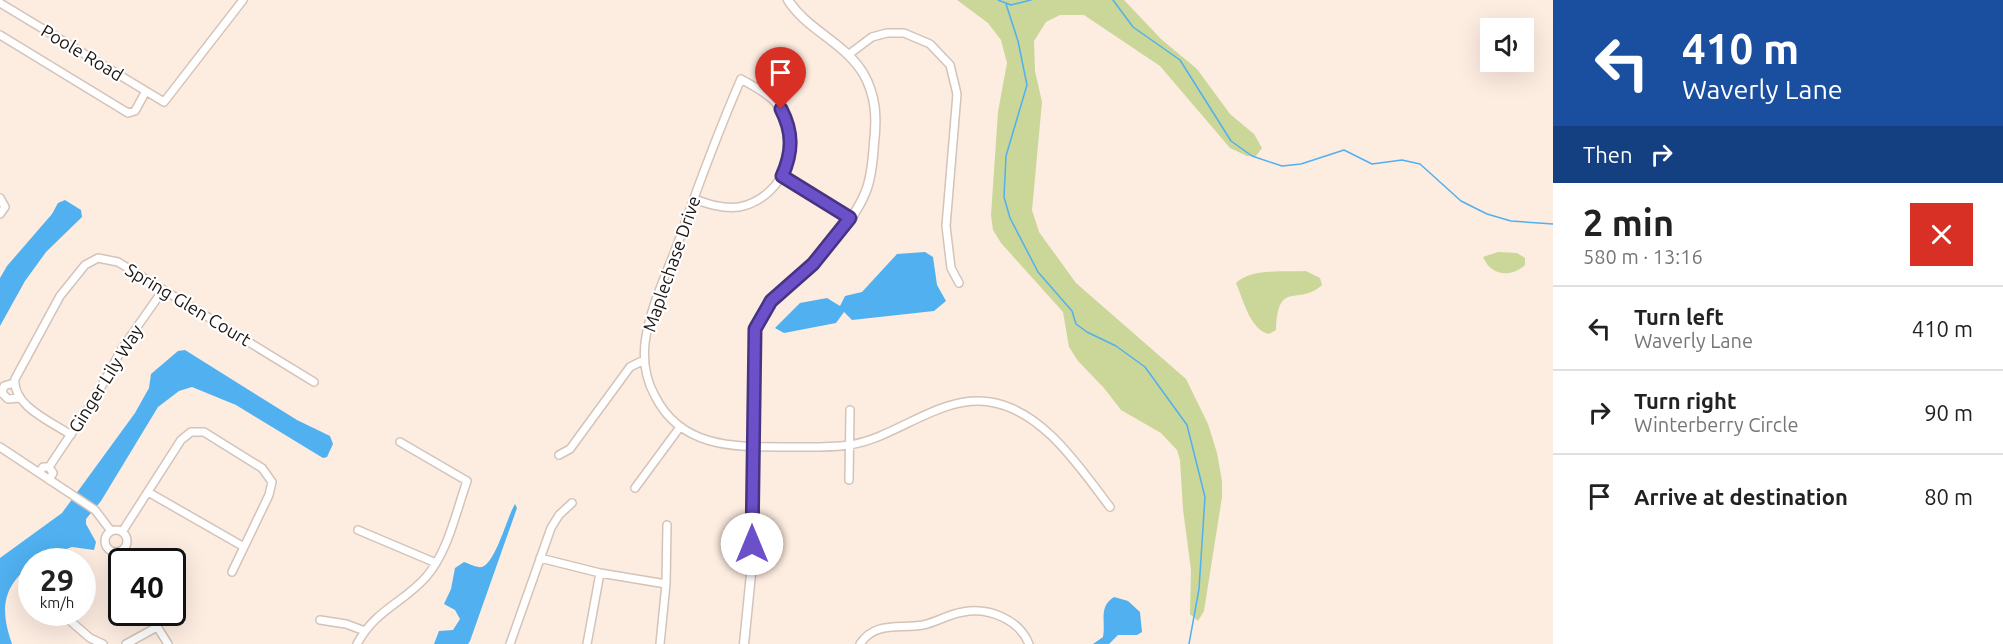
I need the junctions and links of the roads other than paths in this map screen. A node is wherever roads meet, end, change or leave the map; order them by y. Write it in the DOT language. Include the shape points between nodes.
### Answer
graph roads {
  1 [pos="243,0"];
  2 [pos="788,0"];
  3 [pos="0,3"];
  4 [pos="0,35"];
  5 [pos="848,55"];
  6 [pos="146,91"];
  7 [pos="782,176"];
  8 [pos="0,198"];
  9 [pos="694,199"];
  10 [pos="0,214"];
  11 [pos="850,218"];
  12 [pos="958,283"];
  13 [pos="163,290"];
  14 [pos="644,360"];
  15 [pos="314,382"];
  16 [pos="14,383"];
  17 [pos="19,398"];
  18 [pos="850,410"];
  19 [pos="680,427"];
  20 [pos="71,435"];
  21 [pos="400,442"];
  22 [pos="849,445"];
  23 [pos="0,447"];
  24 [pos="752,447"];
  25 [pos="559,455"];
  26 [pos="49,467"];
  27 [pos="39,473"];
  28 [pos="49,480"];
  29 [pos="849,480"];
  30 [pos="635,488"];
  31 [pos="148,492"];
  32 [pos="572,503"];
  33 [pos="1110,507"];
  34 [pos="667,525"];
  35 [pos="358,530"];
  36 [pos="111,531"];
  37 [pos="122,532"];
  38 [pos="244,547"];
  39 [pos="109,548"];
  40 [pos="123,548"];
  41 [pos="540,558"];
  42 [pos="436,563"];
  43 [pos="232,572"];
  44 [pos="600,573"];
  45 [pos="666,584"];
  46 [pos="320,620"];
  47 [pos="76,626"];
  48 [pos="157,627"];
  49 [pos="365,631"];
  50 [pos="103,644"];
  51 [pos="126,644"];
  52 [pos="168,644"];
  53 [pos="357,644"];
  54 [pos="510,644"];
  55 [pos="587,644"];
  56 [pos="660,644"];
  57 [pos="744,644"];
  58 [pos="860,644"];
  59 [pos="1029,644"];
  1 -- 6 [label="street, Poole Road" via="164,102"];
  2 -- 5 [label="street" via="806,21"];
  3 -- 6 [label="street, Poole Road"];
  4 -- 6 [label="street" via="128,113 135,111"];
  5 -- 11 [label="street" via="872,93 876,124 870,178"];
  5 -- 12 [label="street" via="872,37 904,33 930,44 950,65 957,94 946,226 951,268"];
  7 -- 9 [label="street" via="766,194 745,205 717,207"];
  7 -- 9 [label="street, Maplechase Drive" via="791,149 785,117 768,96 741,79"];
  7 -- 11 [label="street"];
  8 -- 10 [label="street" via="5,207"];
  9 -- 14 [label="street, Maplechase Drive" via="646,334"];
  11 -- 24 [label="street" via="813,264 777,294 761,314 753,344"];
  13 -- 15 [label="street, Spring Glen Court"];
  13 -- 16 [label="street, Spring Glen Court" via="114,260 89,261 56,303"];
  13 -- 20 [label="street, Ginger Lily Way" via="123,347"];
  14 -- 19 [label="street, Maplechase Drive" via="653,393 664,412"];
  14 -- 25 [label="street" via="630,367 570,449"];
  16 -- 17 [label="street"];
  16 -- 17 [label="street, Spring Glen Court" via="4,386 2,393 8,399"];
  17 -- 20 [label="street, Spring Glen Court"];
  18 -- 22 [label="street"];
  19 -- 24 [label="street, Maplechase Drive" via="713,443"];
  19 -- 30 [label="street"];
  20 -- 26 [label="street, Ginger Lily Way"];
  21 -- 42 [label="street" via="467,481"];
  22 -- 24 [label="street, Maplechase Drive"];
  22 -- 29 [label="street"];
  22 -- 33 [label="street, Maplechase Drive" via="887,434 951,405 969,401 998,403 1023,416 1058,444"];
  23 -- 27 [label="street"];
  24 -- 57 [label="street" via="751,574"];
  26 -- 27 [label="street, Ginger Lily Way" via="43,467"];
  26 -- 28 [label="street"];
  27 -- 28 [label="street"];
  28 -- 36 [label="street" via="95,510"];
  31 -- 37 [label="street"];
  31 -- 38 [label="street"];
  31 -- 38 [label="street" via="184,437 195,432 208,434 262,468 271,478 271,490"];
  32 -- 41 [label="street" via="555,521"];
  34 -- 45 [label="street"];
  35 -- 42 [label="street"];
  36 -- 37 [label="street"];
  36 -- 39 [label="street" via="106,537"];
  37 -- 40 [label="street" via="127,543"];
  38 -- 43 [label="street"];
  41 -- 44 [label="street"];
  41 -- 54 [label="street"];
  42 -- 49 [label="street" via="420,584 381,612"];
  44 -- 45 [label="street"];
  44 -- 55 [label="street"];
  45 -- 56 [label="street"];
  46 -- 49 [label="street"];
  47 -- 50 [label="street"];
  48 -- 51 [label="street"];
  48 -- 52 [label="street"];
  49 -- 53 [label="street"];
  58 -- 59 [label="street" via="878,628 920,625 973,611 1010,621"];
}
